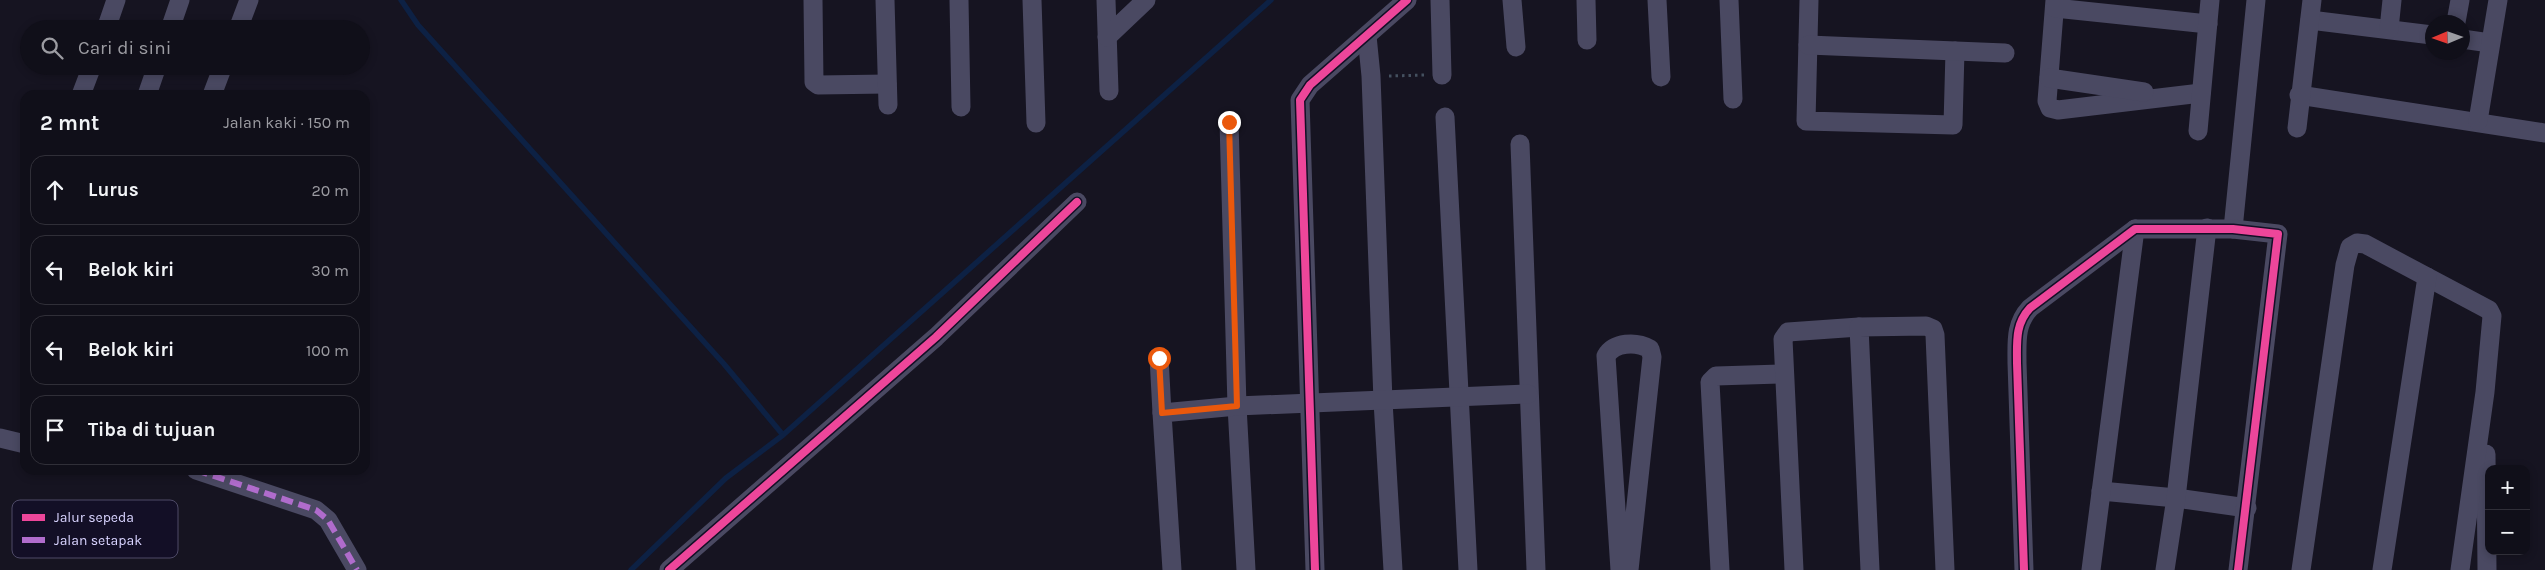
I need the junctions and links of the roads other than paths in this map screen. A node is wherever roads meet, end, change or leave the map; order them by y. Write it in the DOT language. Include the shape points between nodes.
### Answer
graph roads {
  1 [pos="116,0"];
  2 [pos="180,0"];
  3 [pos="248,0"];
  4 [pos="813,0"];
  5 [pos="885,0"];
  6 [pos="959,0"];
  7 [pos="1032,0"];
  8 [pos="1106,0"];
  9 [pos="1146,0"];
  10 [pos="1407,0"];
  11 [pos="1440,0"];
  12 [pos="1512,0"];
  13 [pos="1586,0"];
  14 [pos="1658,0"];
  15 [pos="1729,0"];
  16 [pos="1809,0"];
  17 [pos="2210,0"];
  18 [pos="2256,0"];
  19 [pos="2312,0"];
  20 [pos="2392,0"];
  21 [pos="2460,0"];
  22 [pos="2498,0"];
  23 [pos="2055,4"];
  24 [pos="2457,15"];
  25 [pos="109,20"];
  26 [pos="173,20"];
  27 [pos="241,20"];
  28 [pos="2310,20"];
  29 [pos="2208,24"];
  30 [pos="2389,29"];
  31 [pos="2425,34"];
  32 [pos="1367,36"];
  33 [pos="1107,37"];
  34 [pos="1587,40"];
  35 [pos="2470,41"];
  36 [pos="2490,43"];
  37 [pos="1808,46"];
  38 [pos="1516,47"];
  39 [pos="1955,52"];
  40 [pos="2005,53"];
  41 [pos="89,75"];
  42 [pos="154,75"];
  43 [pos="220,75"];
  44 [pos="1442,75"];
  45 [pos="1661,77"];
  46 [pos="2049,78"];
  47 [pos="887,84"];
  48 [pos="83,90"];
  49 [pos="149,90"];
  50 [pos="214,90"];
  51 [pos="1109,91"];
  52 [pos="2201,93"];
  53 [pos="2168,95"];
  54 [pos="2299,95"];
  55 [pos="1734,99"];
  56 [pos="888,105"];
  57 [pos="961,106"];
  58 [pos="1445,118"];
  59 [pos="2478,121"];
  60 [pos="1229,122"];
  61 [pos="1036,123"];
  62 [pos="2297,128"];
  63 [pos="2198,131"];
  64 [pos="2545,133"];
  65 [pos="1520,144"];
  66 [pos="1077,202"];
  67 [pos="2207,228"];
  68 [pos="2135,229"];
  69 [pos="2233,229"];
  70 [pos="2427,277"];
  71 [pos="1859,328"];
  72 [pos="1159,358"];
  73 [pos="1784,374"];
  74 [pos="2485,392"];
  75 [pos="1528,394"];
  76 [pos="1457,397"];
  77 [pos="1383,401"];
  78 [pos="1310,403"];
  79 [pos="1237,406"];
  80 [pos="1162,413"];
  81 [pos="0,438"];
  82 [pos="20,443"];
  83 [pos="211,475"];
  84 [pos="2101,491"];
  85 [pos="2176,498"];
  86 [pos="2247,508"];
  87 [pos="357,570"];
  88 [pos="669,570"];
  89 [pos="1172,570"];
  90 [pos="1246,570"];
  91 [pos="1315,570"];
  92 [pos="1393,570"];
  93 [pos="1468,570"];
  94 [pos="1536,570"];
  95 [pos="1620,570"];
  96 [pos="1629,570"];
  97 [pos="1720,570"];
  98 [pos="1794,570"];
  99 [pos="1870,570"];
  100 [pos="1945,570"];
  101 [pos="2024,570"];
  102 [pos="2091,570"];
  103 [pos="2165,570"];
  104 [pos="2238,570"];
  105 [pos="2301,570"];
  106 [pos="2382,570"];
  107 [pos="2460,570"];
  108 [pos="2487,570"];
  1 -- 25 [label="street"];
  2 -- 26 [label="street"];
  3 -- 27 [label="street"];
  4 -- 47 [label="street" via="814,82 830,86"];
  5 -- 47 [label="street"];
  6 -- 57 [label="street"];
  7 -- 61 [label="street"];
  8 -- 33 [label="street"];
  9 -- 33 [label="street"];
  10 -- 32 [label="street"];
  11 -- 44 [label="street"];
  12 -- 38 [label="street"];
  13 -- 34 [label="street"];
  14 -- 45 [label="street"];
  15 -- 55 [label="street"];
  16 -- 37 [label="street"];
  17 -- 29 [label="street"];
  18 -- 69 [label="street"];
  19 -- 28 [label="street"];
  20 -- 30 [label="street"];
  21 -- 24 [label="street"];
  22 -- 36 [label="street"];
  23 -- 29 [label="street"];
  23 -- 46 [label="street"];
  28 -- 30 [label="street"];
  28 -- 54 [label="street"];
  29 -- 52 [label="street"];
  30 -- 31 [label="street"];
  32 -- 77 [label="street"];
  32 -- 78 [label="street" via="1310,85 1300,100"];
  33 -- 51 [label="street"];
  35 -- 36 [label="street"];
  36 -- 59 [label="street"];
  37 -- 39 [label="street"];
  37 -- 39 [label="street" via="1806,121 1953,125"];
  39 -- 40 [label="street"];
  41 -- 48 [label="street"];
  42 -- 49 [label="street"];
  43 -- 50 [label="street"];
  46 -- 53 [label="street"];
  46 -- 53 [label="street" via="2047,101 2053,110"];
  47 -- 56 [label="street"];
  52 -- 53 [label="street"];
  52 -- 63 [label="street"];
  54 -- 59 [label="street"];
  54 -- 62 [label="street"];
  58 -- 76 [label="street"];
  59 -- 64 [label="street"];
  60 -- 79 [label="street"];
  65 -- 75 [label="street"];
  66 -- 88 [label="street" via="936,336"];
  67 -- 68 [label="street"];
  67 -- 69 [label="street"];
  67 -- 85 [label="street"];
  68 -- 84 [label="street"];
  68 -- 101 [label="street" via="2030,308 2018,327"];
  69 -- 86 [label="street" via="2278,234"];
  70 -- 74 [label="street" via="2489,310 2492,322"];
  70 -- 105 [label="street" via="2365,244 2357,243 2350,247 2333,342"];
  70 -- 106 [label="street"];
  71 -- 73 [label="street" via="1788,332 1783,339"];
  71 -- 99 [label="street"];
  71 -- 100 [label="street" via="1926,326 1934,329"];
  72 -- 80 [label="street"];
  73 -- 97 [label="street" via="1716,376 1710,382"];
  73 -- 98 [label="street"];
  74 -- 107 [label="street"];
  74 -- 108 [label="street"];
  75 -- 76 [label="street"];
  75 -- 94 [label="street"];
  76 -- 77 [label="street"];
  76 -- 93 [label="street"];
  77 -- 78 [label="street"];
  77 -- 92 [label="street"];
  78 -- 79 [label="street"];
  78 -- 91 [label="street"];
  79 -- 80 [label="street"];
  79 -- 90 [label="street"];
  80 -- 89 [label="street"];
  81 -- 82 [label="street"];
  83 -- 87 [label="street" via="316,510 328,520"];
  84 -- 85 [label="street"];
  84 -- 102 [label="street"];
  85 -- 86 [label="street"];
  85 -- 103 [label="street"];
  86 -- 104 [label="street"];
  95 -- 96 [label="street" via="1606,356 1617,345 1644,346 1650,349 1652,357"];
}
